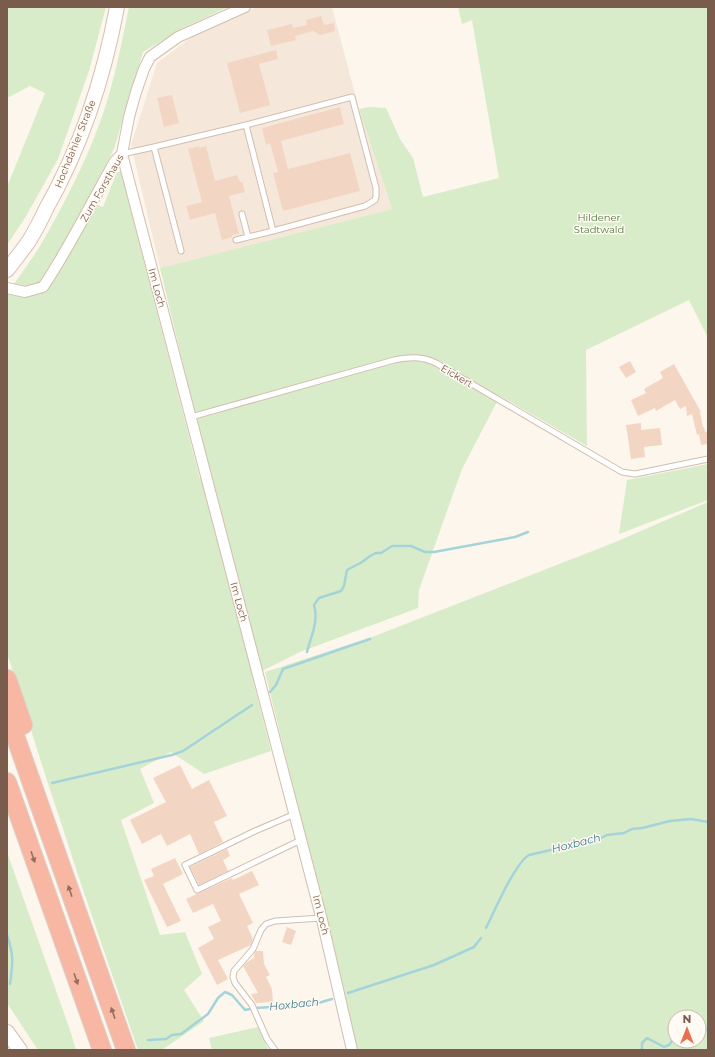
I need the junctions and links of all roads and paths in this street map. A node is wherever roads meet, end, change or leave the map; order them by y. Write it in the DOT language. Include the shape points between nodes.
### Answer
graph roads {
  1 [pos="117,7"];
  2 [pos="245,7"];
  3 [pos="246,125"];
  4 [pos="154,147"];
  5 [pos="122,154"];
  6 [pos="242,214"];
  7 [pos="273,231"];
  8 [pos="248,237"];
  9 [pos="236,240"];
  10 [pos="181,251"];
  11 [pos="7,270"];
  12 [pos="7,288"];
  13 [pos="191,417"];
  14 [pos="708,459"];
  15 [pos="7,679"];
  16 [pos="7,713"];
  17 [pos="31,781"];
  18 [pos="7,782"];
  19 [pos="294,814"];
  20 [pos="301,840"];
  21 [pos="322,918"];
  22 [pos="7,1032"];
  23 [pos="20,1050"];
  24 [pos="102,1050"];
  25 [pos="126,1050"];
  26 [pos="275,1050"];
  27 [pos="352,1050"];
  1 -- 11 [label="main road, Hochdahler Straße" via="100,80 65,174 29,240"];
  2 -- 5 [label="street, Zum Forsthaus" via="178,37 150,57 134,98"];
  3 -- 4 [label="lane"];
  3 -- 7 [label="lane"];
  3 -- 7 [label="lane" via="352,97 376,188 375,200 365,206"];
  4 -- 5 [label="lane"];
  4 -- 10 [label="lane"];
  5 -- 12 [label="street, Zum Forsthaus" via="115,161 72,241 43,287 26,292"];
  5 -- 13 [label="street, Im Loch"];
  6 -- 8 [label="lane"];
  7 -- 8 [label="lane"];
  8 -- 9 [label="lane"];
  13 -- 14 [label="lane, Eickert" via="394,360 423,358 436,363 622,472 635,474"];
  13 -- 19 [label="street, Im Loch"];
  15 -- 17 [label="highway" via="26,736"];
  16 -- 17 [label="highway"];
  25 -- 17 [label="highway, one-way"];
  18 -- 24 [label="highway, one-way"];
  19 -- 20 [label="street, Im Loch"];
  19 -- 20 [label="lane" via="185,865 197,890"];
  20 -- 21 [label="street, Im Loch"];
  21 -- 26 [label="lane" via="275,921 266,924 253,949 234,971 235,983 252,1005 267,1039"];
  21 -- 27 [label="street, Im Loch"];
  22 -- 23 [label="main road"];
}
